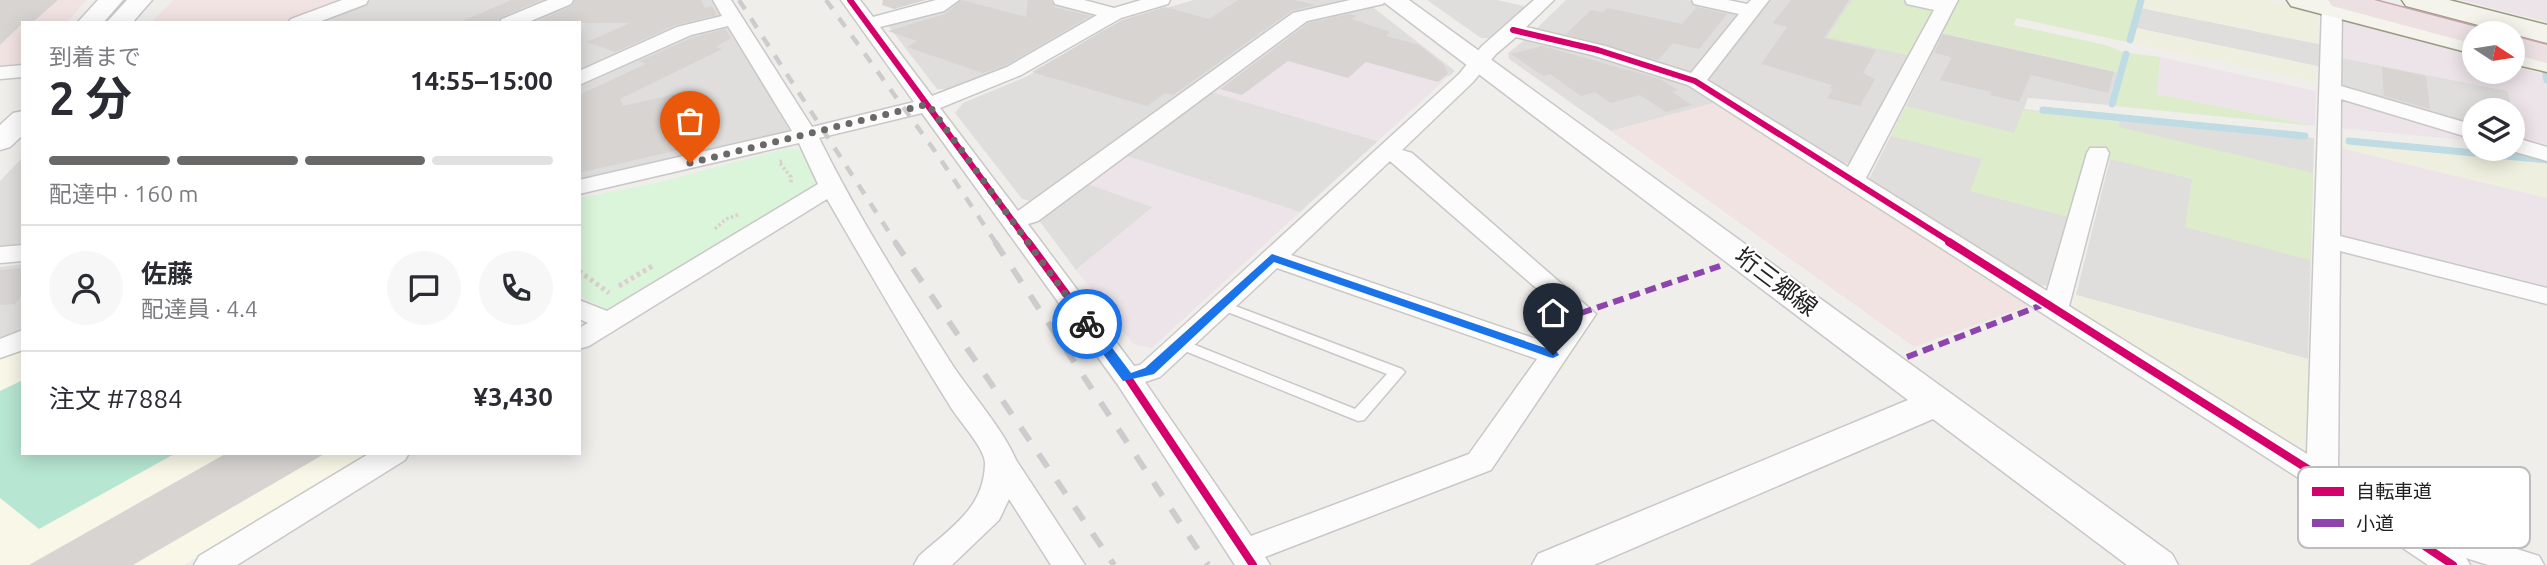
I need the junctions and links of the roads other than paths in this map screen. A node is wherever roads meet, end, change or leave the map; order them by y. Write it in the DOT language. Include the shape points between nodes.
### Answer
graph roads {
  1 [pos="111,0"];
  2 [pos="140,0"];
  3 [pos="359,0"];
  4 [pos="564,0"];
  5 [pos="722,0"];
  6 [pos="850,0"];
  7 [pos="950,0"];
  8 [pos="1062,0"];
  9 [pos="1161,0"];
  10 [pos="1376,0"];
  11 [pos="1393,0"];
  12 [pos="1545,0"];
  13 [pos="1702,0"];
  14 [pos="1914,0"];
  15 [pos="2301,0"];
  16 [pos="2378,0"];
  17 [pos="2416,0"];
  18 [pos="1947,3"];
  19 [pos="2337,4"];
  20 [pos="1756,6"];
  21 [pos="1114,15"];
  22 [pos="734,19"];
  23 [pos="91,21"];
  24 [pos="120,21"];
  25 [pos="303,21"];
  26 [pos="514,21"];
  27 [pos="2462,22"];
  28 [pos="869,24"];
  29 [pos="1513,30"];
  30 [pos="2462,32"];
  31 [pos="2547,34"];
  32 [pos="2525,38"];
  33 [pos="2462,41"];
  34 [pos="2547,44"];
  35 [pos="2525,48"];
  36 [pos="2547,54"];
  37 [pos="2525,58"];
  38 [pos="1478,61"];
  39 [pos="2547,63"];
  40 [pos="21,71"];
  41 [pos="0,73"];
  42 [pos="581,78"];
  43 [pos="1695,82"];
  44 [pos="2329,89"];
  45 [pos="21,96"];
  46 [pos="928,104"];
  47 [pos="0,116"];
  48 [pos="21,121"];
  49 [pos="2462,128"];
  50 [pos="806,135"];
  51 [pos="0,141"];
  52 [pos="2525,148"];
  53 [pos="1385,151"];
  54 [pos="2098,153"];
  55 [pos="2547,154"];
  56 [pos="1853,180"];
  57 [pos="831,186"];
  58 [pos="581,187"];
  59 [pos="1011,221"];
  60 [pos="2325,240"];
  61 [pos="21,253"];
  62 [pos="0,255"];
  63 [pos="1272,257"];
  64 [pos="2547,296"];
  65 [pos="1222,305"];
  66 [pos="581,309"];
  67 [pos="2055,309"];
  68 [pos="608,322"];
  69 [pos="581,339"];
  70 [pos="21,340"];
  71 [pos="1180,344"];
  72 [pos="0,349"];
  73 [pos="1553,355"];
  74 [pos="1128,378"];
  75 [pos="1938,402"];
  76 [pos="391,455"];
  77 [pos="1000,461"];
  78 [pos="2305,467"];
  79 [pos="2322,467"];
  80 [pos="2428,548"];
  81 [pos="2475,548"];
  82 [pos="1249,559"];
  83 [pos="211,565"];
  84 [pos="931,565"];
  85 [pos="1068,565"];
  86 [pos="1553,565"];
  87 [pos="2157,565"];
  88 [pos="2453,565"];
  89 [pos="2528,565"];
  1 -- 23 [label="street"];
  2 -- 24 [label="street"];
  3 -- 25 [label="street"];
  4 -- 26 [label="street"];
  5 -- 22 [label="street"];
  6 -- 28 [label="street"];
  7 -- 28 [label="street"];
  8 -- 21 [label="street"];
  9 -- 21 [label="street"];
  10 -- 59 [label="street" via="1300,17 1029,216"];
  11 -- 38 [label="street, 垳三郷線"];
  12 -- 29 [label="street"];
  13 -- 20 [label="street"];
  14 -- 18 [label="street"];
  15 -- 19 [label="main road"];
  16 -- 27 [label="highway"];
  17 -- 31 [label="main road"];
  18 -- 56 [label="street"];
  19 -- 30 [label="highway"];
  19 -- 33 [label="main road"];
  19 -- 44 [label="street"];
  20 -- 43 [label="street"];
  21 -- 46 [label="street" via="1014,71"];
  22 -- 42 [label="street" via="684,31"];
  22 -- 50 [label="street"];
  28 -- 46 [label="street"];
  29 -- 38 [label="street"];
  29 -- 43 [label="street" via="1598,50"];
  32 -- 34 [label="highway"];
  35 -- 36 [label="highway"];
  37 -- 39 [label="main road"];
  38 -- 53 [label="street" via="1466,78"];
  38 -- 75 [label="street, 垳三郷線"];
  40 -- 41 [label="street"];
  43 -- 56 [label="street"];
  44 -- 49 [label="street"];
  44 -- 60 [label="street"];
  45 -- 47 [label="street"];
  46 -- 50 [label="street"];
  46 -- 59 [label="street"];
  48 -- 51 [label="street"];
  50 -- 57 [label="street"];
  50 -- 58 [label="street"];
  52 -- 55 [label="street"];
  53 -- 63 [label="street"];
  53 -- 73 [label="street" via="1404,158 1582,314"];
  54 -- 67 [label="street"];
  56 -- 67 [label="street"];
  57 -- 68 [label="street"];
  57 -- 77 [label="street"];
  59 -- 74 [label="street"];
  60 -- 64 [label="street"];
  60 -- 79 [label="street"];
  61 -- 62 [label="street"];
  63 -- 65 [label="street"];
  63 -- 73 [label="street"];
  65 -- 71 [label="street"];
  65 -- 71 [label="lane" via="1397,372 1358,416"];
  66 -- 68 [label="street"];
  67 -- 78 [label="street"];
  68 -- 69 [label="street"];
  70 -- 72 [label="street"];
  71 -- 74 [label="street" via="1150,371"];
  73 -- 82 [label="street" via="1480,462"];
  74 -- 82 [label="street"];
  75 -- 86 [label="street"];
  75 -- 87 [label="street, 垳三郷線"];
  76 -- 83 [label="street"];
  77 -- 84 [label="street" via="988,512"];
  77 -- 85 [label="street"];
  80 -- 88 [label="street"];
  81 -- 89 [label="street"];
}
